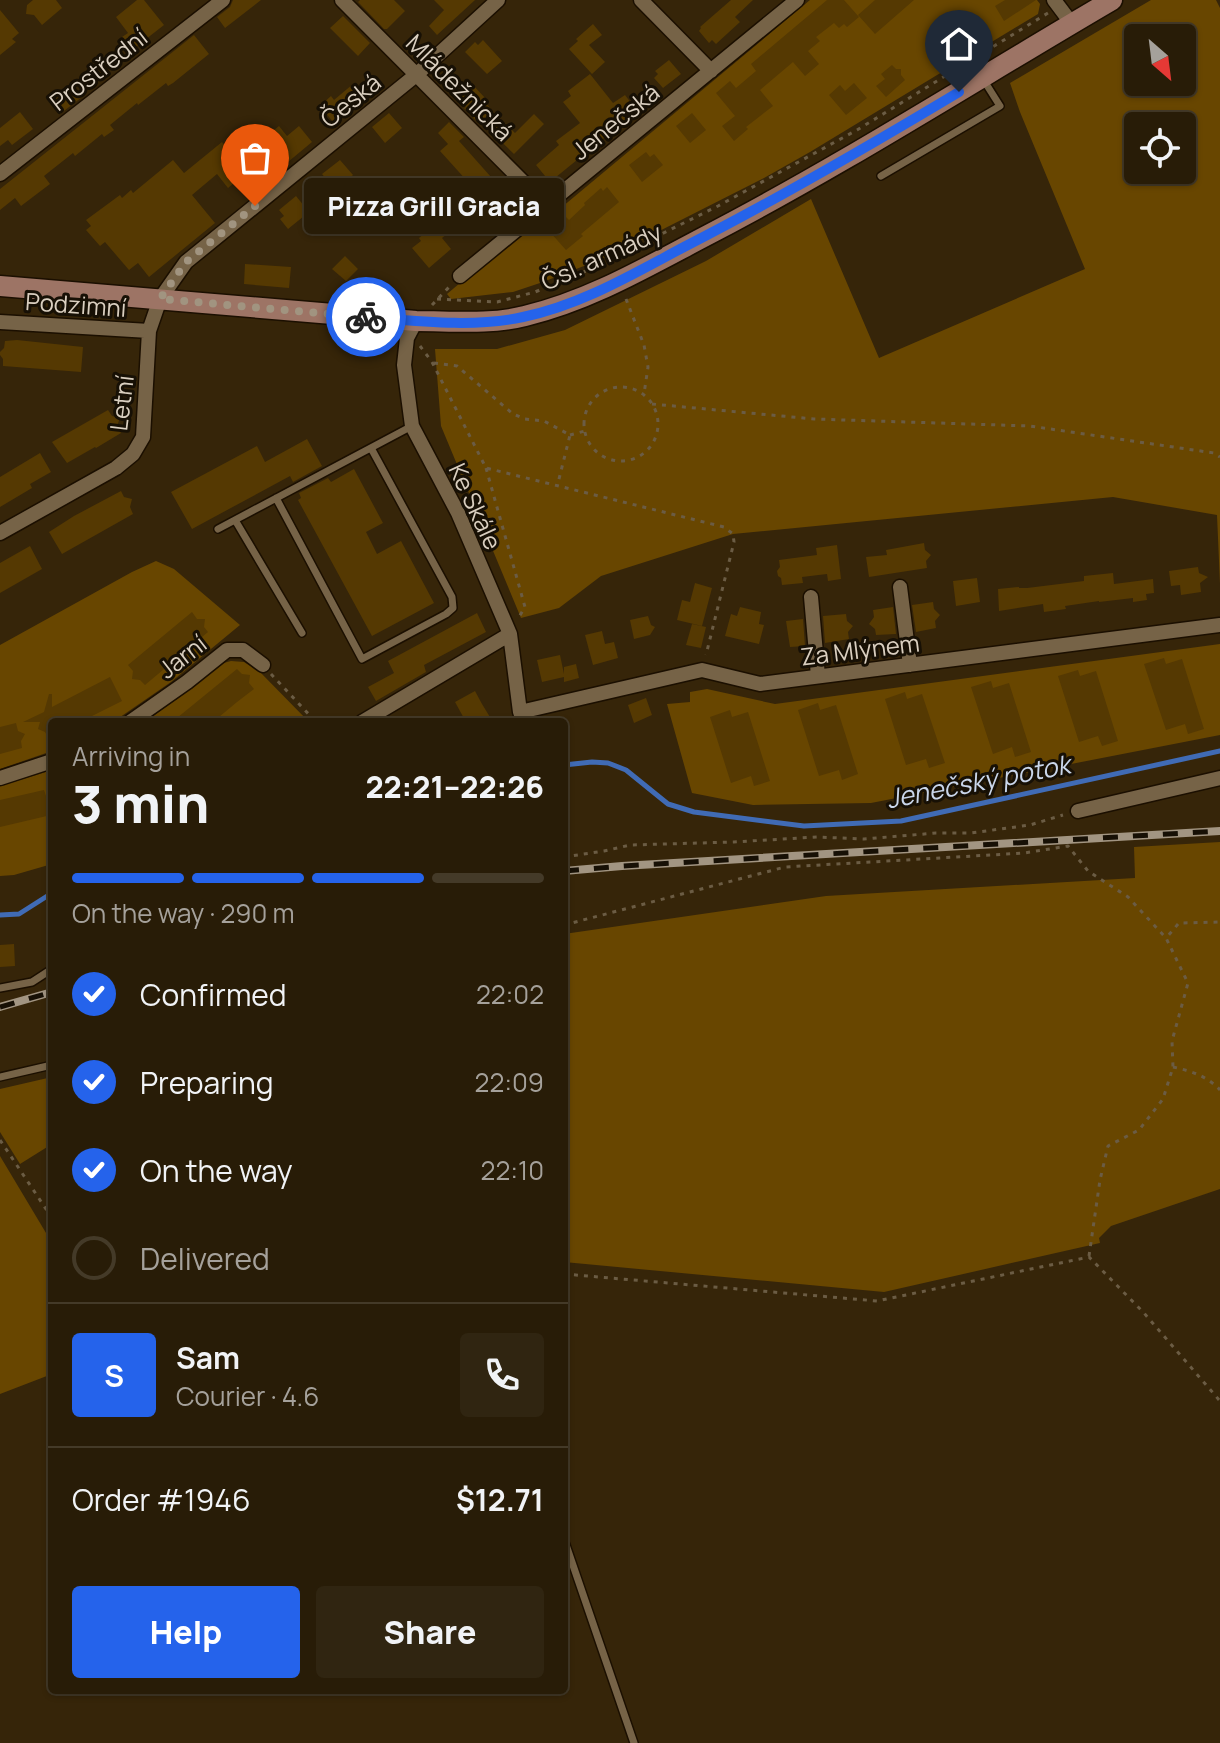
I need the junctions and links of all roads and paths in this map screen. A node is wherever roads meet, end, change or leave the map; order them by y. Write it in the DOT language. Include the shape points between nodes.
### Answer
graph roads {
  1 [pos="223,0"];
  2 [pos="342,0"];
  3 [pos="498,0"];
  4 [pos="641,0"];
  5 [pos="797,0"];
  6 [pos="1112,0"];
  7 [pos="1056,3"];
  8 [pos="1081,12"];
  9 [pos="711,71"];
  10 [pos="416,75"];
  11 [pos="982,78"];
  12 [pos="0,174"];
  13 [pos="881,176"];
  14 [pos="546,205"];
  15 [pos="460,276"];
  16 [pos="0,286"];
  17 [pos="160,299"];
  18 [pos="437,299"];
  19 [pos="626,299"];
  20 [pos="0,322"];
  21 [pos="411,329"];
  22 [pos="149,331"];
  23 [pos="432,362"];
  24 [pos="644,394"];
  25 [pos="652,404"];
  26 [pos="412,426"];
  27 [pos="585,431"];
  28 [pos="570,435"];
  29 [pos="371,448"];
  30 [pos="1220,457"];
  31 [pos="486,468"];
  32 [pos="557,487"];
  33 [pos="276,498"];
  34 [pos="235,520"];
  35 [pos="218,529"];
  36 [pos="0,533"];
  37 [pos="900,587"];
  38 [pos="811,597"];
  39 [pos="1220,625"];
  40 [pos="302,633"];
  41 [pos="510,634"];
  42 [pos="263,665"];
  43 [pos="910,665"];
  44 [pos="702,670"];
  45 [pos="818,676"];
  46 [pos="520,717"];
  47 [pos="136,718"];
  48 [pos="312,718"];
  49 [pos="369,718"];
  50 [pos="48,762"];
  51 [pos="0,778"];
  52 [pos="1220,778"];
  53 [pos="1078,811"];
  54 [pos="568,856"];
  55 [pos="1220,922"];
  56 [pos="568,924"];
  57 [pos="1166,938"];
  58 [pos="48,972"];
  59 [pos="0,988"];
  60 [pos="48,1066"];
  61 [pos="1173,1067"];
  62 [pos="0,1077"];
  63 [pos="1220,1090"];
  64 [pos="0,1140"];
  65 [pos="48,1212"];
  66 [pos="1089,1257"];
  67 [pos="568,1274"];
  68 [pos="1220,1401"];
  69 [pos="568,1551"];
  70 [pos="634,1743"];
  1 -- 12 [label="street, Prostřední"];
  2 -- 10 [label="street, Mládežnická"];
  3 -- 10 [label="street, Česká"];
  4 -- 9 [label="street"];
  5 -- 9 [label="street, Jenečská"];
  6 -- 8 [label="main road, Čsl. armády"];
  7 -- 8 [label="street"];
  7 -- 18 [label="path" via="857,130 591,269 497,302"];
  8 -- 11 [label="main road, Čsl. armády"];
  9 -- 14 [label="street, Jenečská"];
  10 -- 14 [label="street, Mládežnická"];
  10 -- 17 [label="street, Česká" via="186,262"];
  11 -- 13 [label="lane" via="1000,106"];
  11 -- 21 [label="main road, Čsl. armády" via="771,203 598,291 523,317"];
  14 -- 15 [label="street, Jenečská"];
  15 -- 18 [label="path"];
  16 -- 17 [label="main road, Čsl. armády"];
  17 -- 21 [label="main road, Čsl. armády"];
  17 -- 22 [label="street, Letní"];
  18 -- 21 [label="path"];
  19 -- 24 [label="path" via="644,345"];
  20 -- 22 [label="street, Podzimní"];
  21 -- 23 [label="path"];
  21 -- 26 [label="street, Ke Skále" via="404,365"];
  22 -- 36 [label="street, Letní" via="143,437 133,454"];
  23 -- 28 [label="path" via="457,366 513,414 544,421"];
  23 -- 31 [label="path"];
  24 -- 25 [label="path"];
  24 -- 27 [label="path" via="622,387 600,394 587,411"];
  25 -- 27 [label="path" via="659,428 655,441 637,458 624,462 600,455"];
  25 -- 30 [label="path" via="814,419 1030,426"];
  26 -- 29 [label="lane"];
  26 -- 41 [label="street, Ke Skále" via="458,513"];
  27 -- 28 [label="path"];
  28 -- 32 [label="path"];
  29 -- 33 [label="lane"];
  29 -- 33 [label="lane" via="452,597 453,608 362,659"];
  31 -- 32 [label="path"];
  31 -- 41 [label="path" via="525,607"];
  32 -- 44 [label="path" via="724,527 733,534"];
  33 -- 34 [label="lane"];
  34 -- 35 [label="lane"];
  34 -- 40 [label="lane"];
  37 -- 43 [label="street"];
  38 -- 45 [label="street"];
  39 -- 43 [label="street, Za Mlýnem"];
  41 -- 46 [label="street, Ke Skále"];
  41 -- 49 [label="street"];
  42 -- 47 [label="street, Jarní" via="243,650 227,650"];
  42 -- 48 [label="path"];
  43 -- 45 [label="street, Za Mlýnem"];
  44 -- 45 [label="street, Za Mlýnem" via="760,684"];
  44 -- 46 [label="street, Za Mlýnem"];
  50 -- 51 [label="street"];
  52 -- 53 [label="street"];
  53 -- 54 [label="path" via="1030,825 971,833 630,845"];
  55 -- 57 [label="path" via="1179,923"];
  56 -- 57 [label="path" via="785,867 1068,846 1088,871 1128,897"];
  57 -- 61 [label="path" via="1188,983 1172,1041"];
  58 -- 59 [label="lane" via="32,982"];
  60 -- 62 [label="lane"];
  61 -- 63 [label="path" via="1196,1072"];
  61 -- 66 [label="path" via="1163,1099 1139,1130 1108,1146"];
  64 -- 65 [label="path"];
  66 -- 67 [label="path" via="877,1301"];
  66 -- 68 [label="path"];
  69 -- 70 [label="lane"];
}
